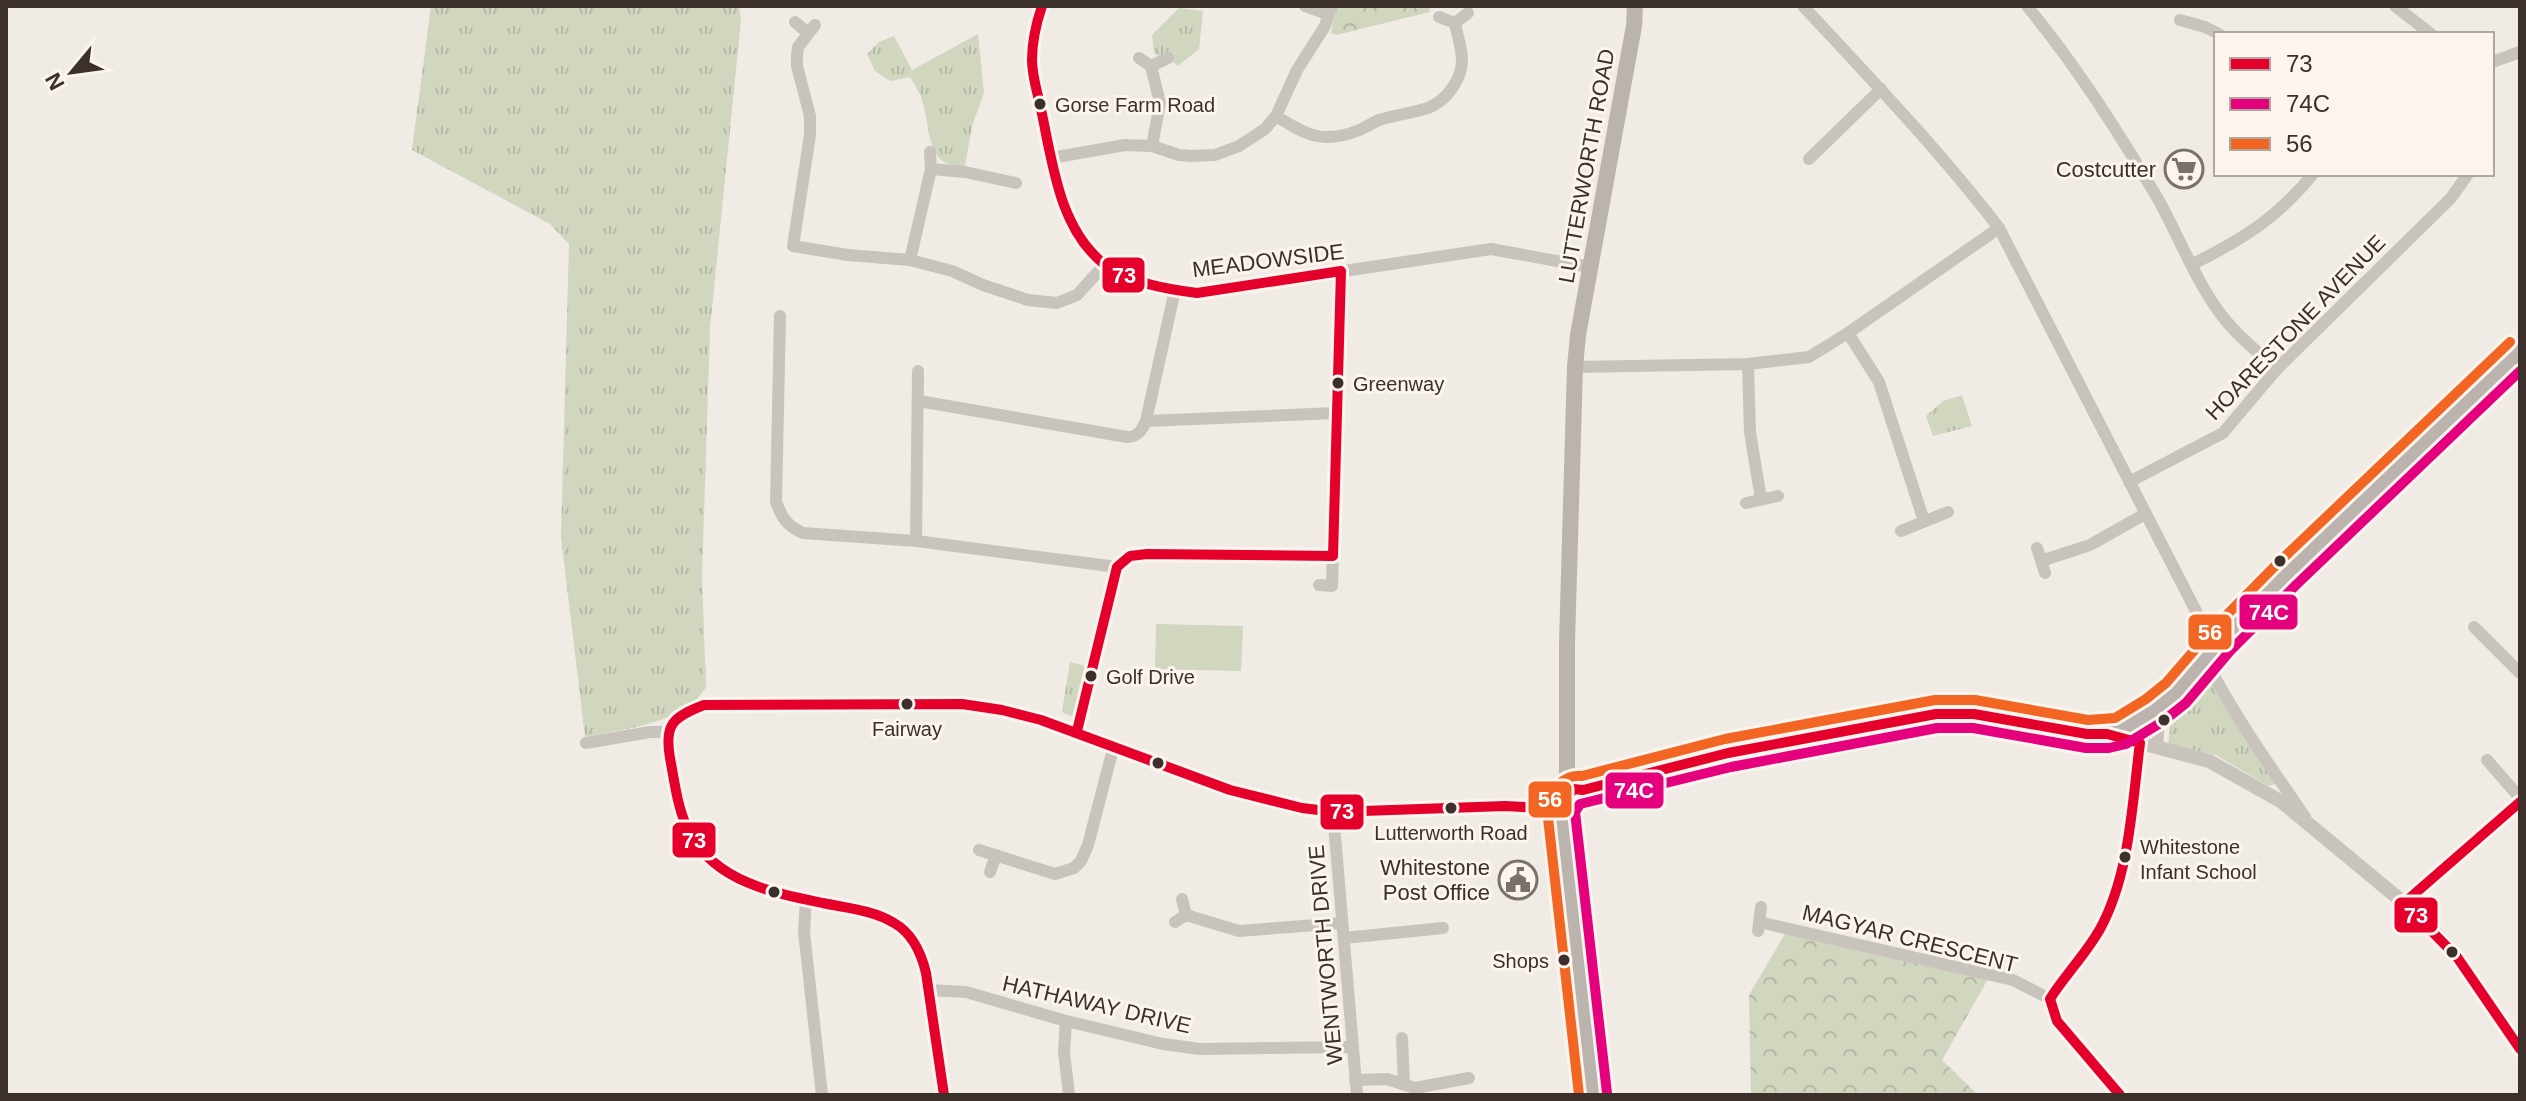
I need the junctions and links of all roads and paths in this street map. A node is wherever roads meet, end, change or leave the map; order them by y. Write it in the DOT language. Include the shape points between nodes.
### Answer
graph roads {
  1 [pos="1042,6"];
  2 [pos="1305,6"];
  3 [pos="1635,6"];
  4 [pos="1803,6"];
  5 [pos="2027,6"];
  6 [pos="2395,6"];
  7 [pos="1329,10"];
  8 [pos="1468,13"];
  9 [pos="1439,17"];
  10 [pos="2180,20"];
  11 [pos="795,22"];
  12 [pos="1455,23"];
  13 [pos="2215,32"];
  14 [pos="2428,32"];
  15 [pos="2520,52"];
  16 [pos="1139,58"];
  17 [pos="1168,58"];
  18 [pos="2494,61"];
  19 [pos="1151,66"];
  20 [pos="1881,89"];
  21 [pos="1276,116"];
  22 [pos="1152,146"];
  23 [pos="930,152"];
  24 [pos="1051,158"];
  25 [pos="1809,159"];
  26 [pos="931,169"];
  27 [pos="2311,176"];
  28 [pos="2467,176"];
  29 [pos="1016,183"];
  30 [pos="1999,228"];
  31 [pos="910,260"];
  32 [pos="1105,264"];
  33 [pos="2193,264"];
  34 [pos="1590,267"];
  35 [pos="1341,271"];
  36 [pos="1175,290"];
  37 [pos="780,316"];
  38 [pos="1848,333"];
  39 [pos="2520,352"];
  40 [pos="1748,364"];
  41 [pos="1575,367"];
  42 [pos="2277,369"];
  43 [pos="918,371"];
  44 [pos="919,401"];
  45 [pos="1336,413"];
  46 [pos="1146,421"];
  47 [pos="2129,482"];
  48 [pos="1778,496"];
  49 [pos="1761,499"];
  50 [pos="1746,503"];
  51 [pos="1948,512"];
  52 [pos="2145,514"];
  53 [pos="1924,521"];
  54 [pos="1901,531"];
  55 [pos="916,541"];
  56 [pos="2037,548"];
  57 [pos="1333,556"];
  58 [pos="1117,567"];
  59 [pos="1319,585"];
  60 [pos="2474,627"];
  61 [pos="2220,642"];
  62 [pos="2205,659"];
  63 [pos="2520,673"];
  64 [pos="2160,707"];
  65 [pos="1077,731"];
  66 [pos="667,732"];
  67 [pos="2107,734"];
  68 [pos="586,743"];
  69 [pos="2140,743"];
  70 [pos="1114,745"];
  71 [pos="2157,747"];
  72 [pos="2487,760"];
  73 [pos="1573,789"];
  74 [pos="2520,800"];
  75 [pos="1561,809"];
  76 [pos="1333,812"];
  77 [pos="2309,823"];
  78 [pos="979,850"];
  79 [pos="996,855"];
  80 [pos="990,872"];
  81 [pos="806,899"];
  82 [pos="1182,899"];
  83 [pos="2404,903"];
  84 [pos="1761,907"];
  85 [pos="1342,923"];
  86 [pos="1443,928"];
  87 [pos="1344,938"];
  88 [pos="928,990"];
  89 [pos="2050,999"];
  90 [pos="1066,1021"];
  91 [pos="1402,1038"];
  92 [pos="1353,1047"];
  93 [pos="2520,1049"];
  94 [pos="1469,1078"];
  95 [pos="1355,1080"];
  96 [pos="1404,1084"];
  97 [pos="822,1095"];
  98 [pos="944,1095"];
  99 [pos="1069,1095"];
  100 [pos="1357,1095"];
  101 [pos="1593,1095"];
  102 [pos="2120,1095"];
  1 -- 24 [label="street" via="1031,51"];
  2 -- 7 [label="street"];
  3 -- 34 [label="main road, LUTTERWORTH ROAD"];
  4 -- 20 [label="street"];
  5 -- 33 [label="street" via="2127,149"];
  6 -- 14 [label="street"];
  7 -- 21 [label="street"];
  8 -- 12 [label="street"];
  9 -- 12 [label="street"];
  10 -- 13 [label="street"];
  11 -- 31 [label="street" via="812,29 798,47 810,135 793,246"];
  12 -- 21 [label="street" via="1462,65 1442,101 1336,138 1313,136"];
  15 -- 18 [label="street"];
  16 -- 19 [label="street"];
  17 -- 19 [label="street"];
  19 -- 22 [label="street" via="1160,103"];
  20 -- 25 [label="street"];
  20 -- 30 [label="street"];
  21 -- 22 [label="street" via="1246,142 1215,155 1179,155"];
  22 -- 24 [label="street" via="1125,145"];
  23 -- 26 [label="street"];
  24 -- 32 [label="street" via="1059,193 1082,242"];
  26 -- 29 [label="street" via="1003,174"];
  26 -- 31 [label="street"];
  27 -- 33 [label="street" via="2261,226"];
  28 -- 42 [label="street, HOARESTONE AVENUE" via="2451,198"];
  30 -- 38 [label="street"];
  30 -- 47 [label="street"];
  31 -- 32 [label="street" via="1028,300 1057,303 1077,295"];
  32 -- 36 [label="street" via="1129,278"];
  33 -- 42 [label="street" via="2227,322"];
  34 -- 35 [label="street, MEADOWSIDE" via="1491,249"];
  34 -- 41 [label="main road, LUTTERWORTH ROAD"];
  35 -- 36 [label="street, MEADOWSIDE" via="1197,293"];
  35 -- 45 [label="street"];
  36 -- 46 [label="street, MEADOWSIDE"];
  37 -- 55 [label="street" via="776,501 786,523 803,533"];
  38 -- 40 [label="street" via="1809,357"];
  38 -- 53 [label="street" via="1879,382"];
  39 -- 61 [label="main road"];
  40 -- 41 [label="street"];
  40 -- 49 [label="street" via="1750,432"];
  41 -- 73 [label="main road, LUTTERWORTH ROAD" via="1567,643 1567,777"];
  42 -- 47 [label="street, HOARESTONE AVENUE" via="2223,433"];
  43 -- 44 [label="street"];
  44 -- 46 [label="street" via="1127,437 1140,432"];
  44 -- 55 [label="street"];
  45 -- 46 [label="street"];
  45 -- 57 [label="street"];
  47 -- 52 [label="street"];
  48 -- 49 [label="street"];
  49 -- 50 [label="street"];
  51 -- 53 [label="street"];
  52 -- 56 [label="street" via="2043,567"];
  52 -- 61 [label="street" via="2207,630"];
  53 -- 54 [label="street"];
  55 -- 58 [label="street"];
  57 -- 58 [label="street" via="1133,554"];
  57 -- 59 [label="street" via="1332,586"];
  58 -- 65 [label="street"];
  60 -- 63 [label="street"];
  61 -- 62 [label="main road"];
  62 -- 64 [label="main road"];
  62 -- 77 [label="street" via="2227,702"];
  64 -- 67 [label="main road"];
  64 -- 71 [label="street"];
  65 -- 66 [label="street" via="973,705 704,705 673,720"];
  65 -- 70 [label="street"];
  66 -- 68 [label="street"];
  66 -- 81 [label="street" via="682,814 697,847 723,872"];
  67 -- 69 [label="street"];
  67 -- 73 [label="main road" via="1974,714 1936,714"];
  69 -- 71 [label="street"];
  69 -- 89 [label="street" via="2114,893 2087,952"];
  70 -- 76 [label="street" via="1268,801"];
  70 -- 79 [label="street" via="1088,845 1074,868 1055,874"];
  71 -- 77 [label="street" via="2231,771"];
  72 -- 74 [label="street"];
  73 -- 75 [label="main road"];
  74 -- 83 [label="street"];
  75 -- 76 [label="street"];
  75 -- 101 [label="main road"];
  76 -- 85 [label="street, WENTWORTH DRIVE"];
  77 -- 83 [label="street"];
  78 -- 79 [label="street"];
  79 -- 80 [label="street"];
  81 -- 88 [label="street" via="883,916 904,930 917,946"];
  81 -- 97 [label="street" via="804,932"];
  82 -- 85 [label="street" via="1181,918 1239,931"];
  83 -- 93 [label="street" via="2457,957"];
  84 -- 89 [label="street, MAGYAR CRESCENT" via="1758,926 2013,980"];
  85 -- 87 [label="street, WENTWORTH DRIVE"];
  86 -- 87 [label="street"];
  87 -- 92 [label="street, WENTWORTH DRIVE"];
  88 -- 90 [label="street, HATHAWAY DRIVE" via="966,992"];
  88 -- 98 [label="street"];
  89 -- 102 [label="street" via="2057,1021"];
  90 -- 92 [label="street, HATHAWAY DRIVE" via="1200,1049"];
  90 -- 99 [label="street"];
  91 -- 96 [label="street"];
  92 -- 95 [label="street, WENTWORTH DRIVE"];
  94 -- 96 [label="street" via="1415,1088"];
  95 -- 96 [label="street"];
  95 -- 100 [label="street, WENTWORTH DRIVE"];
}
